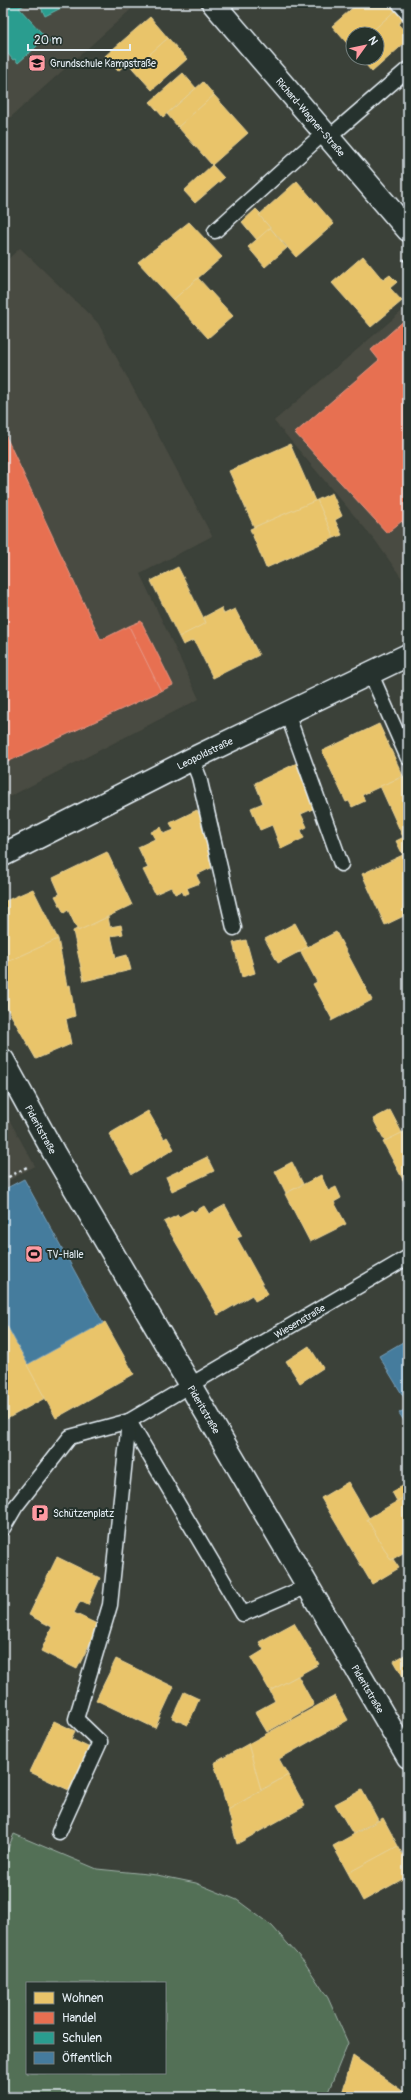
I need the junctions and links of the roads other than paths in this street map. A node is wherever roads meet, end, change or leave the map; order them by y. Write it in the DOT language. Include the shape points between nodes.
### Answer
graph roads {
  1 [pos="213,3"];
  2 [pos="399,3"];
  3 [pos="408,14"];
  4 [pos="408,68"];
  5 [pos="326,136"];
  6 [pos="408,230"];
  7 [pos="215,232"];
  8 [pos="408,655"];
  9 [pos="370,672"];
  10 [pos="287,713"];
  11 [pos="408,758"];
  12 [pos="192,760"];
  13 [pos="3,855"];
  14 [pos="341,864"];
  15 [pos="234,928"];
  16 [pos="3,1060"];
  17 [pos="408,1257"];
  18 [pos="191,1385"];
  19 [pos="129,1421"];
  20 [pos="3,1528"];
  21 [pos="308,1586"];
  22 [pos="408,1756"];
  23 [pos="58,1832"];
  1 -- 5 [label="street, Richard-Wagner-Straße"];
  2 -- 3 [label="lane"];
  4 -- 5 [label="lane"];
  5 -- 6 [label="street, Richard-Wagner-Straße"];
  5 -- 7 [label="lane"];
  8 -- 9 [label="street, Leopoldstraße"];
  9 -- 10 [label="street, Leopoldstraße"];
  9 -- 11 [label="lane"];
  10 -- 12 [label="street, Leopoldstraße"];
  10 -- 14 [label="lane"];
  12 -- 13 [label="street, Leopoldstraße"];
  12 -- 15 [label="lane" via="199,778"];
  16 -- 18 [label="street, Pideritstraße" via="54,1153"];
  17 -- 18 [label="lane, Wiesenstraße"];
  18 -- 19 [label="lane, Wiesenstraße"];
  18 -- 21 [label="street, Pideritstraße"];
  19 -- 20 [label="lane, Wiesenstraße" via="70,1437 16,1506"];
  19 -- 21 [label="lane" via="243,1614"];
  19 -- 23 [label="lane" via="110,1605 76,1719 100,1742"];
  21 -- 22 [label="street, Pideritstraße"];
}
